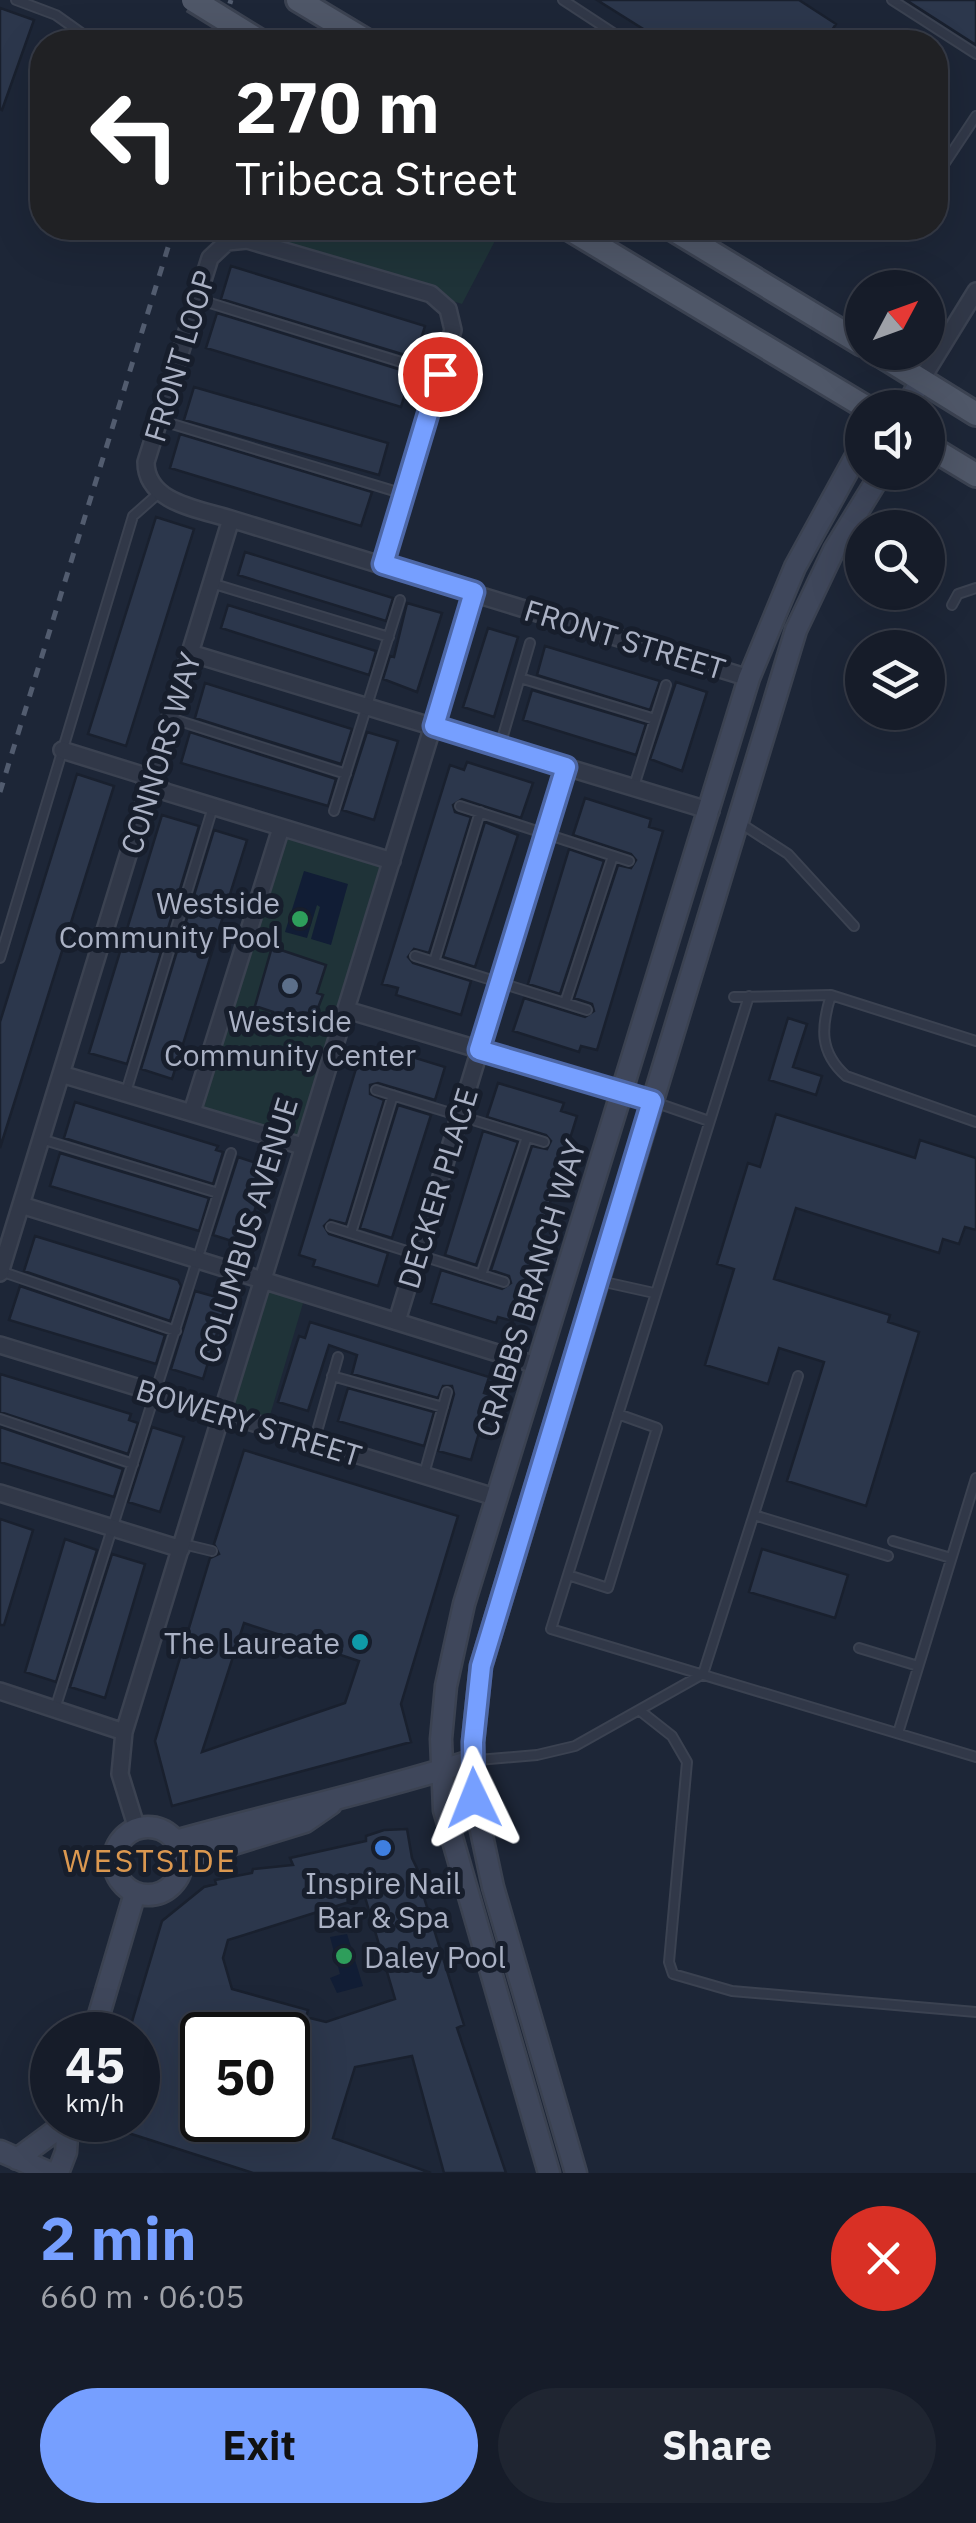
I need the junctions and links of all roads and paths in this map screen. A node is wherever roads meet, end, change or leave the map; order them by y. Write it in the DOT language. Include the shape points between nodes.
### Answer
graph roads {
  1 [pos="16,0"];
  2 [pos="192,0"];
  3 [pos="298,0"];
  4 [pos="563,0"];
  5 [pos="892,0"];
  6 [pos="77,30"];
  7 [pos="241,30"];
  8 [pos="348,30"];
  9 [pos="609,30"];
  10 [pos="939,30"];
  11 [pos="948,36"];
  12 [pos="976,54"];
  13 [pos="976,116"];
  14 [pos="948,158"];
  15 [pos="588,240"];
  16 [pos="692,240"];
  17 [pos="976,291"];
  18 [pos="197,299"];
  19 [pos="845,334"];
  20 [pos="902,370"];
  21 [pos="440,374"];
  22 [pos="920,382"];
  23 [pos="916,390"];
  24 [pos="845,395"];
  25 [pos="976,414"];
  26 [pos="159,420"];
  27 [pos="945,456"];
  28 [pos="976,475"];
  29 [pos="845,476"];
  30 [pos="871,490"];
  31 [pos="159,493"];
  32 [pos="404,494"];
  33 [pos="230,520"];
  34 [pos="383,564"];
  35 [pos="212,583"];
  36 [pos="976,588"];
  37 [pos="474,592"];
  38 [pos="400,600"];
  39 [pos="952,605"];
  40 [pos="389,636"];
  41 [pos="530,643"];
  42 [pos="190,653"];
  43 [pos="520,678"];
  44 [pos="749,678"];
  45 [pos="666,685"];
  46 [pos="367,706"];
  47 [pos="170,718"];
  48 [pos="655,719"];
  49 [pos="434,726"];
  50 [pos="500,746"];
  51 [pos="62,750"];
  52 [pos="566,767"];
  53 [pos="346,774"];
  54 [pos="151,782"];
  55 [pos="634,788"];
  56 [pos="460,806"];
  57 [pos="213,807"];
  58 [pos="334,811"];
  59 [pos="710,811"];
  60 [pos="480,812"];
  61 [pos="740,824"];
  62 [pos="281,828"];
  63 [pos="546,834"];
  64 [pos="613,856"];
  65 [pos="392,861"];
  66 [pos="629,861"];
  67 [pos="854,926"];
  68 [pos="415,956"];
  69 [pos="0,958"];
  70 [pos="434,962"];
  71 [pos="500,983"];
  72 [pos="831,994"];
  73 [pos="749,996"];
  74 [pos="734,997"];
  75 [pos="565,1003"];
  76 [pos="346,1010"];
  77 [pos="587,1010"];
  78 [pos="976,1041"];
  79 [pos="479,1050"];
  80 [pos="61,1074"];
  81 [pos="376,1090"];
  82 [pos="126,1092"];
  83 [pos="622,1092"];
  84 [pos="393,1095"];
  85 [pos="652,1101"];
  86 [pos="192,1112"];
  87 [pos="459,1116"];
  88 [pos="709,1121"];
  89 [pos="976,1122"];
  90 [pos="527,1137"];
  91 [pos="41,1139"];
  92 [pos="544,1142"];
  93 [pos="302,1146"];
  94 [pos="231,1152"];
  95 [pos="218,1193"];
  96 [pos="21,1204"];
  97 [pos="331,1227"];
  98 [pos="351,1233"];
  99 [pos="417,1254"];
  100 [pos="198,1260"];
  101 [pos="0,1272"];
  102 [pos="481,1275"];
  103 [pos="263,1280"];
  104 [pos="599,1281"];
  105 [pos="504,1282"];
  106 [pos="654,1294"];
  107 [pos="397,1321"];
  108 [pos="176,1331"];
  109 [pos="0,1345"];
  110 [pos="338,1356"];
  111 [pos="539,1366"];
  112 [pos="332,1376"];
  113 [pos="798,1376"];
  114 [pos="447,1392"];
  115 [pos="155,1394"];
  116 [pos="442,1407"];
  117 [pos="618,1414"];
  118 [pos="222,1416"];
  119 [pos="0,1419"];
  120 [pos="314,1442"];
  121 [pos="133,1464"];
  122 [pos="424,1474"];
  123 [pos="976,1478"];
  124 [pos="0,1493"];
  125 [pos="498,1498"];
  126 [pos="754,1514"];
  127 [pos="112,1528"];
  128 [pos="893,1541"];
  129 [pos="182,1547"];
  130 [pos="212,1551"];
  131 [pos="888,1556"];
  132 [pos="951,1558"];
  133 [pos="568,1575"];
  134 [pos="860,1648"];
  135 [pos="918,1666"];
  136 [pos="703,1674"];
  137 [pos="0,1692"];
  138 [pos="55,1709"];
  139 [pos="639,1710"];
  140 [pos="124,1732"];
  141 [pos="898,1733"];
  142 [pos="976,1757"];
  143 [pos="474,1760"];
  144 [pos="441,1771"];
  145 [pos="137,1829"];
  146 [pos="178,1850"];
  147 [pos="136,1893"];
  148 [pos="101,2012"];
  149 [pos="976,2012"];
  150 [pos="31,2142"];
  151 [pos="66,2142"];
  152 [pos="8,2155"];
  153 [pos="50,2173"];
  154 [pos="58,2173"];
  155 [pos="549,2173"];
  156 [pos="576,2173"];
  1 -- 6 [label="lane"];
  2 -- 7 [label="main road, bridge"];
  3 -- 8 [label="main road"];
  4 -- 9 [label="lane"];
  5 -- 10 [label="lane"];
  11 -- 12 [label="lane"];
  13 -- 14 [label="lane"];
  15 -- 24 [label="main road"];
  16 -- 19 [label="main road"];
  17 -- 22 [label="street"];
  18 -- 21 [label="lane"];
  18 -- 21 [label="street, FRONT LOOP" via="210,258 235,240 431,294 452,318"];
  18 -- 26 [label="street, FRONT LOOP"];
  20 -- 22 [label="main road"];
  21 -- 32 [label="street, FRONT LOOP"];
  22 -- 23 [label="main road"];
  22 -- 25 [label="main road"];
  26 -- 31 [label="street, FRONT LOOP" via="146,462 146,475"];
  26 -- 32 [label="lane"];
  27 -- 28 [label="main road"];
  29 -- 44 [label="main road, CRABBS BRANCH WAY" via="795,566"];
  30 -- 61 [label="main road, CRABBS BRANCH WAY" via="796,630"];
  31 -- 33 [label="street, FRONT STREET"];
  31 -- 51 [label="lane" via="133,516"];
  32 -- 34 [label="street, FRONT LOOP"];
  33 -- 34 [label="street, FRONT STREET"];
  33 -- 35 [label="street, CONNORS WAY"];
  34 -- 37 [label="street, FRONT STREET"];
  35 -- 40 [label="lane"];
  35 -- 42 [label="street, CONNORS WAY"];
  36 -- 39 [label="lane" via="958,594"];
  37 -- 44 [label="street, FRONT STREET"];
  37 -- 49 [label="street, COLUMBUS AVENUE"];
  38 -- 40 [label="lane"];
  40 -- 46 [label="lane"];
  41 -- 43 [label="lane"];
  42 -- 46 [label="street"];
  42 -- 47 [label="street, CONNORS WAY"];
  43 -- 48 [label="lane"];
  43 -- 50 [label="lane"];
  44 -- 59 [label="main road, CRABBS BRANCH WAY"];
  45 -- 48 [label="lane"];
  46 -- 49 [label="street"];
  46 -- 53 [label="lane"];
  47 -- 53 [label="lane"];
  47 -- 54 [label="street, CONNORS WAY"];
  48 -- 55 [label="lane"];
  49 -- 50 [label="street"];
  49 -- 65 [label="street, COLUMBUS AVENUE"];
  50 -- 52 [label="street"];
  51 -- 54 [label="street"];
  51 -- 69 [label="lane"];
  52 -- 55 [label="street"];
  52 -- 63 [label="street, DECKER PLACE"];
  53 -- 58 [label="lane"];
  54 -- 57 [label="street"];
  54 -- 80 [label="street, CONNORS WAY"];
  55 -- 59 [label="street"];
  56 -- 60 [label="lane"];
  57 -- 62 [label="street"];
  57 -- 82 [label="lane"];
  59 -- 83 [label="main road, CRABBS BRANCH WAY"];
  60 -- 63 [label="lane"];
  60 -- 70 [label="lane"];
  61 -- 67 [label="lane" via="788,854"];
  61 -- 85 [label="main road, CRABBS BRANCH WAY"];
  62 -- 65 [label="street"];
  62 -- 86 [label="street"];
  63 -- 64 [label="lane"];
  63 -- 71 [label="street, DECKER PLACE"];
  64 -- 66 [label="lane"];
  64 -- 75 [label="lane"];
  65 -- 76 [label="street, COLUMBUS AVENUE"];
  68 -- 70 [label="lane"];
  70 -- 71 [label="lane"];
  71 -- 75 [label="lane"];
  71 -- 79 [label="street, DECKER PLACE"];
  72 -- 73 [label="lane"];
  72 -- 78 [label="lane"];
  72 -- 89 [label="lane" via="823,1030 830,1062 863,1085"];
  73 -- 74 [label="lane"];
  73 -- 88 [label="lane"];
  75 -- 77 [label="lane"];
  76 -- 79 [label="street"];
  76 -- 93 [label="street, COLUMBUS AVENUE"];
  79 -- 83 [label="street"];
  79 -- 87 [label="street, DECKER PLACE"];
  80 -- 82 [label="street"];
  80 -- 91 [label="street, CONNORS WAY"];
  81 -- 84 [label="lane"];
  82 -- 86 [label="street"];
  83 -- 85 [label="street"];
  83 -- 111 [label="main road, CRABBS BRANCH WAY"];
  84 -- 87 [label="lane"];
  84 -- 98 [label="lane"];
  85 -- 88 [label="lane"];
  85 -- 104 [label="main road, CRABBS BRANCH WAY"];
  86 -- 93 [label="street"];
  87 -- 90 [label="lane"];
  87 -- 99 [label="street, DECKER PLACE"];
  88 -- 106 [label="lane"];
  90 -- 92 [label="lane"];
  90 -- 102 [label="lane"];
  91 -- 95 [label="lane"];
  91 -- 96 [label="street, CONNORS WAY"];
  93 -- 103 [label="street, COLUMBUS AVENUE"];
  94 -- 95 [label="lane"];
  95 -- 100 [label="lane"];
  96 -- 100 [label="street"];
  96 -- 101 [label="street, CONNORS WAY"];
  97 -- 98 [label="lane"];
  98 -- 99 [label="lane"];
  99 -- 102 [label="lane"];
  99 -- 107 [label="street, DECKER PLACE"];
  100 -- 103 [label="street"];
  100 -- 108 [label="lane"];
  101 -- 108 [label="lane"];
  102 -- 105 [label="lane"];
  103 -- 107 [label="street"];
  103 -- 118 [label="street, COLUMBUS AVENUE"];
  104 -- 106 [label="lane"];
  104 -- 143 [label="main road, CRABBS BRANCH WAY" via="481,1666"];
  106 -- 117 [label="lane"];
  107 -- 111 [label="street"];
  108 -- 115 [label="lane"];
  109 -- 115 [label="street, BOWERY STREET"];
  110 -- 112 [label="lane"];
  111 -- 125 [label="main road, CRABBS BRANCH WAY"];
  112 -- 116 [label="lane"];
  112 -- 120 [label="lane"];
  113 -- 126 [label="lane"];
  114 -- 116 [label="lane"];
  115 -- 118 [label="street, BOWERY STREET"];
  115 -- 121 [label="lane"];
  116 -- 122 [label="lane"];
  117 -- 133 [label="lane"];
  117 -- 133 [label="lane" via="656,1428 608,1588"];
  118 -- 120 [label="street, BOWERY STREET"];
  118 -- 129 [label="street, COLUMBUS AVENUE"];
  119 -- 121 [label="lane"];
  120 -- 122 [label="street, BOWERY STREET"];
  121 -- 127 [label="lane"];
  122 -- 125 [label="street, BOWERY STREET"];
  123 -- 132 [label="lane"];
  124 -- 127 [label="street"];
  125 -- 144 [label="main road, CRABBS BRANCH WAY" via="446,1686"];
  126 -- 131 [label="lane"];
  126 -- 136 [label="lane"];
  127 -- 129 [label="street"];
  127 -- 138 [label="lane"];
  128 -- 132 [label="lane"];
  129 -- 130 [label="lane"];
  129 -- 140 [label="street, COLUMBUS AVENUE"];
  132 -- 135 [label="lane"];
  133 -- 136 [label="lane" via="551,1629"];
  134 -- 135 [label="lane"];
  135 -- 141 [label="lane"];
  136 -- 139 [label="lane"];
  136 -- 141 [label="lane"];
  137 -- 138 [label="street"];
  138 -- 140 [label="street"];
  139 -- 143 [label="lane" via="575,1746"];
  139 -- 149 [label="lane" via="672,1736 688,1762 673,1974 732,1991"];
  140 -- 145 [label="street, COLUMBUS AVENUE" via="120,1774"];
  141 -- 142 [label="lane"];
  143 -- 144 [label="main road"];
  143 -- 156 [label="main road, CRABBS BRANCH WAY" via="474,1798 494,1887"];
  144 -- 146 [label="main road" via="333,1803 298,1805"];
  144 -- 155 [label="main road, CRABBS BRANCH WAY" via="449,1835"];
  145 -- 146 [label="main road" via="158,1829"];
  145 -- 147 [label="main road" via="117,1847 114,1865"];
  146 -- 147 [label="main road" via="171,1886"];
  147 -- 148 [label="main road"];
  150 -- 152 [label="main road"];
  151 -- 154 [label="main road"];
  152 -- 153 [label="main road"];
}
